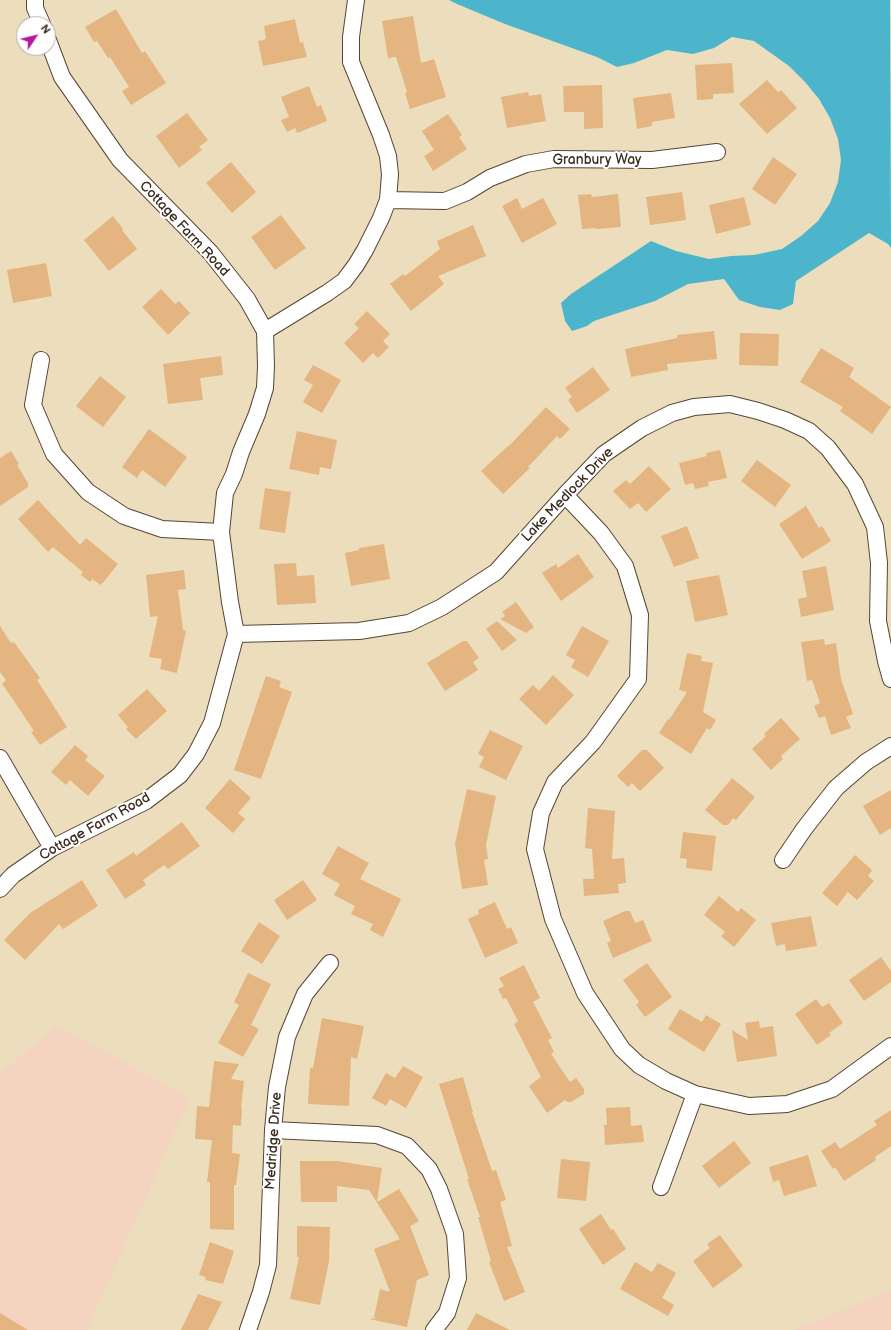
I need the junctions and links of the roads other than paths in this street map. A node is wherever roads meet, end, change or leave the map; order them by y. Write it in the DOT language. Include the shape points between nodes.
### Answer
graph roads {
  1 [pos="35,0"];
  2 [pos="356,0"];
  3 [pos="38,16"];
  4 [pos="54,56"];
  5 [pos="717,152"];
  6 [pos="388,200"];
  7 [pos="265,331"];
  8 [pos="41,360"];
  9 [pos="565,495"];
  10 [pos="220,532"];
  11 [pos="236,634"];
  12 [pos="891,679"];
  13 [pos="891,746"];
  14 [pos="0,758"];
  15 [pos="52,848"];
  16 [pos="782,860"];
  17 [pos="0,889"];
  18 [pos="330,963"];
  19 [pos="891,1046"];
  20 [pos="695,1094"];
  21 [pos="273,1130"];
  22 [pos="661,1187"];
  23 [pos="248,1330"];
  24 [pos="434,1330"];
  1 -- 3 [label="street"];
  2 -- 6 [label="street" via="351,36 351,62 388,156"];
  4 -- 7 [label="street, Cottage Farm Road" via="62,77 120,160 210,252 247,299"];
  5 -- 6 [label="street, Granbury Way" via="652,160 554,158 505,172 446,201"];
  6 -- 7 [label="street" via="382,218 365,250 344,281"];
  7 -- 10 [label="street, Cottage Farm Road" via="265,388 225,493"];
  8 -- 10 [label="street" via="33,406 54,454 88,492 124,516 162,529"];
  9 -- 11 [label="street, Lake Medlock Drive" via="496,572 442,607 409,623 358,632"];
  9 -- 12 [label="street, Lake Medlock Drive" via="604,454 642,428 672,412 730,404 785,420 809,431 828,448 855,484 875,527 879,563 878,621"];
  9 -- 20 [label="street" via="601,533 625,566 640,615 638,679 593,742 555,782 541,813 535,849 553,920 585,993 622,1049 639,1065"];
  10 -- 11 [label="street, Cottage Farm Road"];
  11 -- 15 [label="street, Cottage Farm Road" via="212,723 196,754 180,775 146,802"];
  13 -- 16 [label="street" via="866,762 836,788"];
  14 -- 15 [label="street"];
  15 -- 17 [label="street, Cottage Farm Road" via="14,875"];
  18 -- 21 [label="street, Medridge Drive" via="305,994 287,1037 277,1087"];
  19 -- 20 [label="street" via="832,1089 787,1104 749,1106"];
  20 -- 22 [label="street"];
  21 -- 23 [label="street, Medridge Drive" via="268,1265"];
  21 -- 24 [label="street" via="377,1135 407,1146 429,1169 440,1189 455,1234 458,1278 446,1313"];
}
